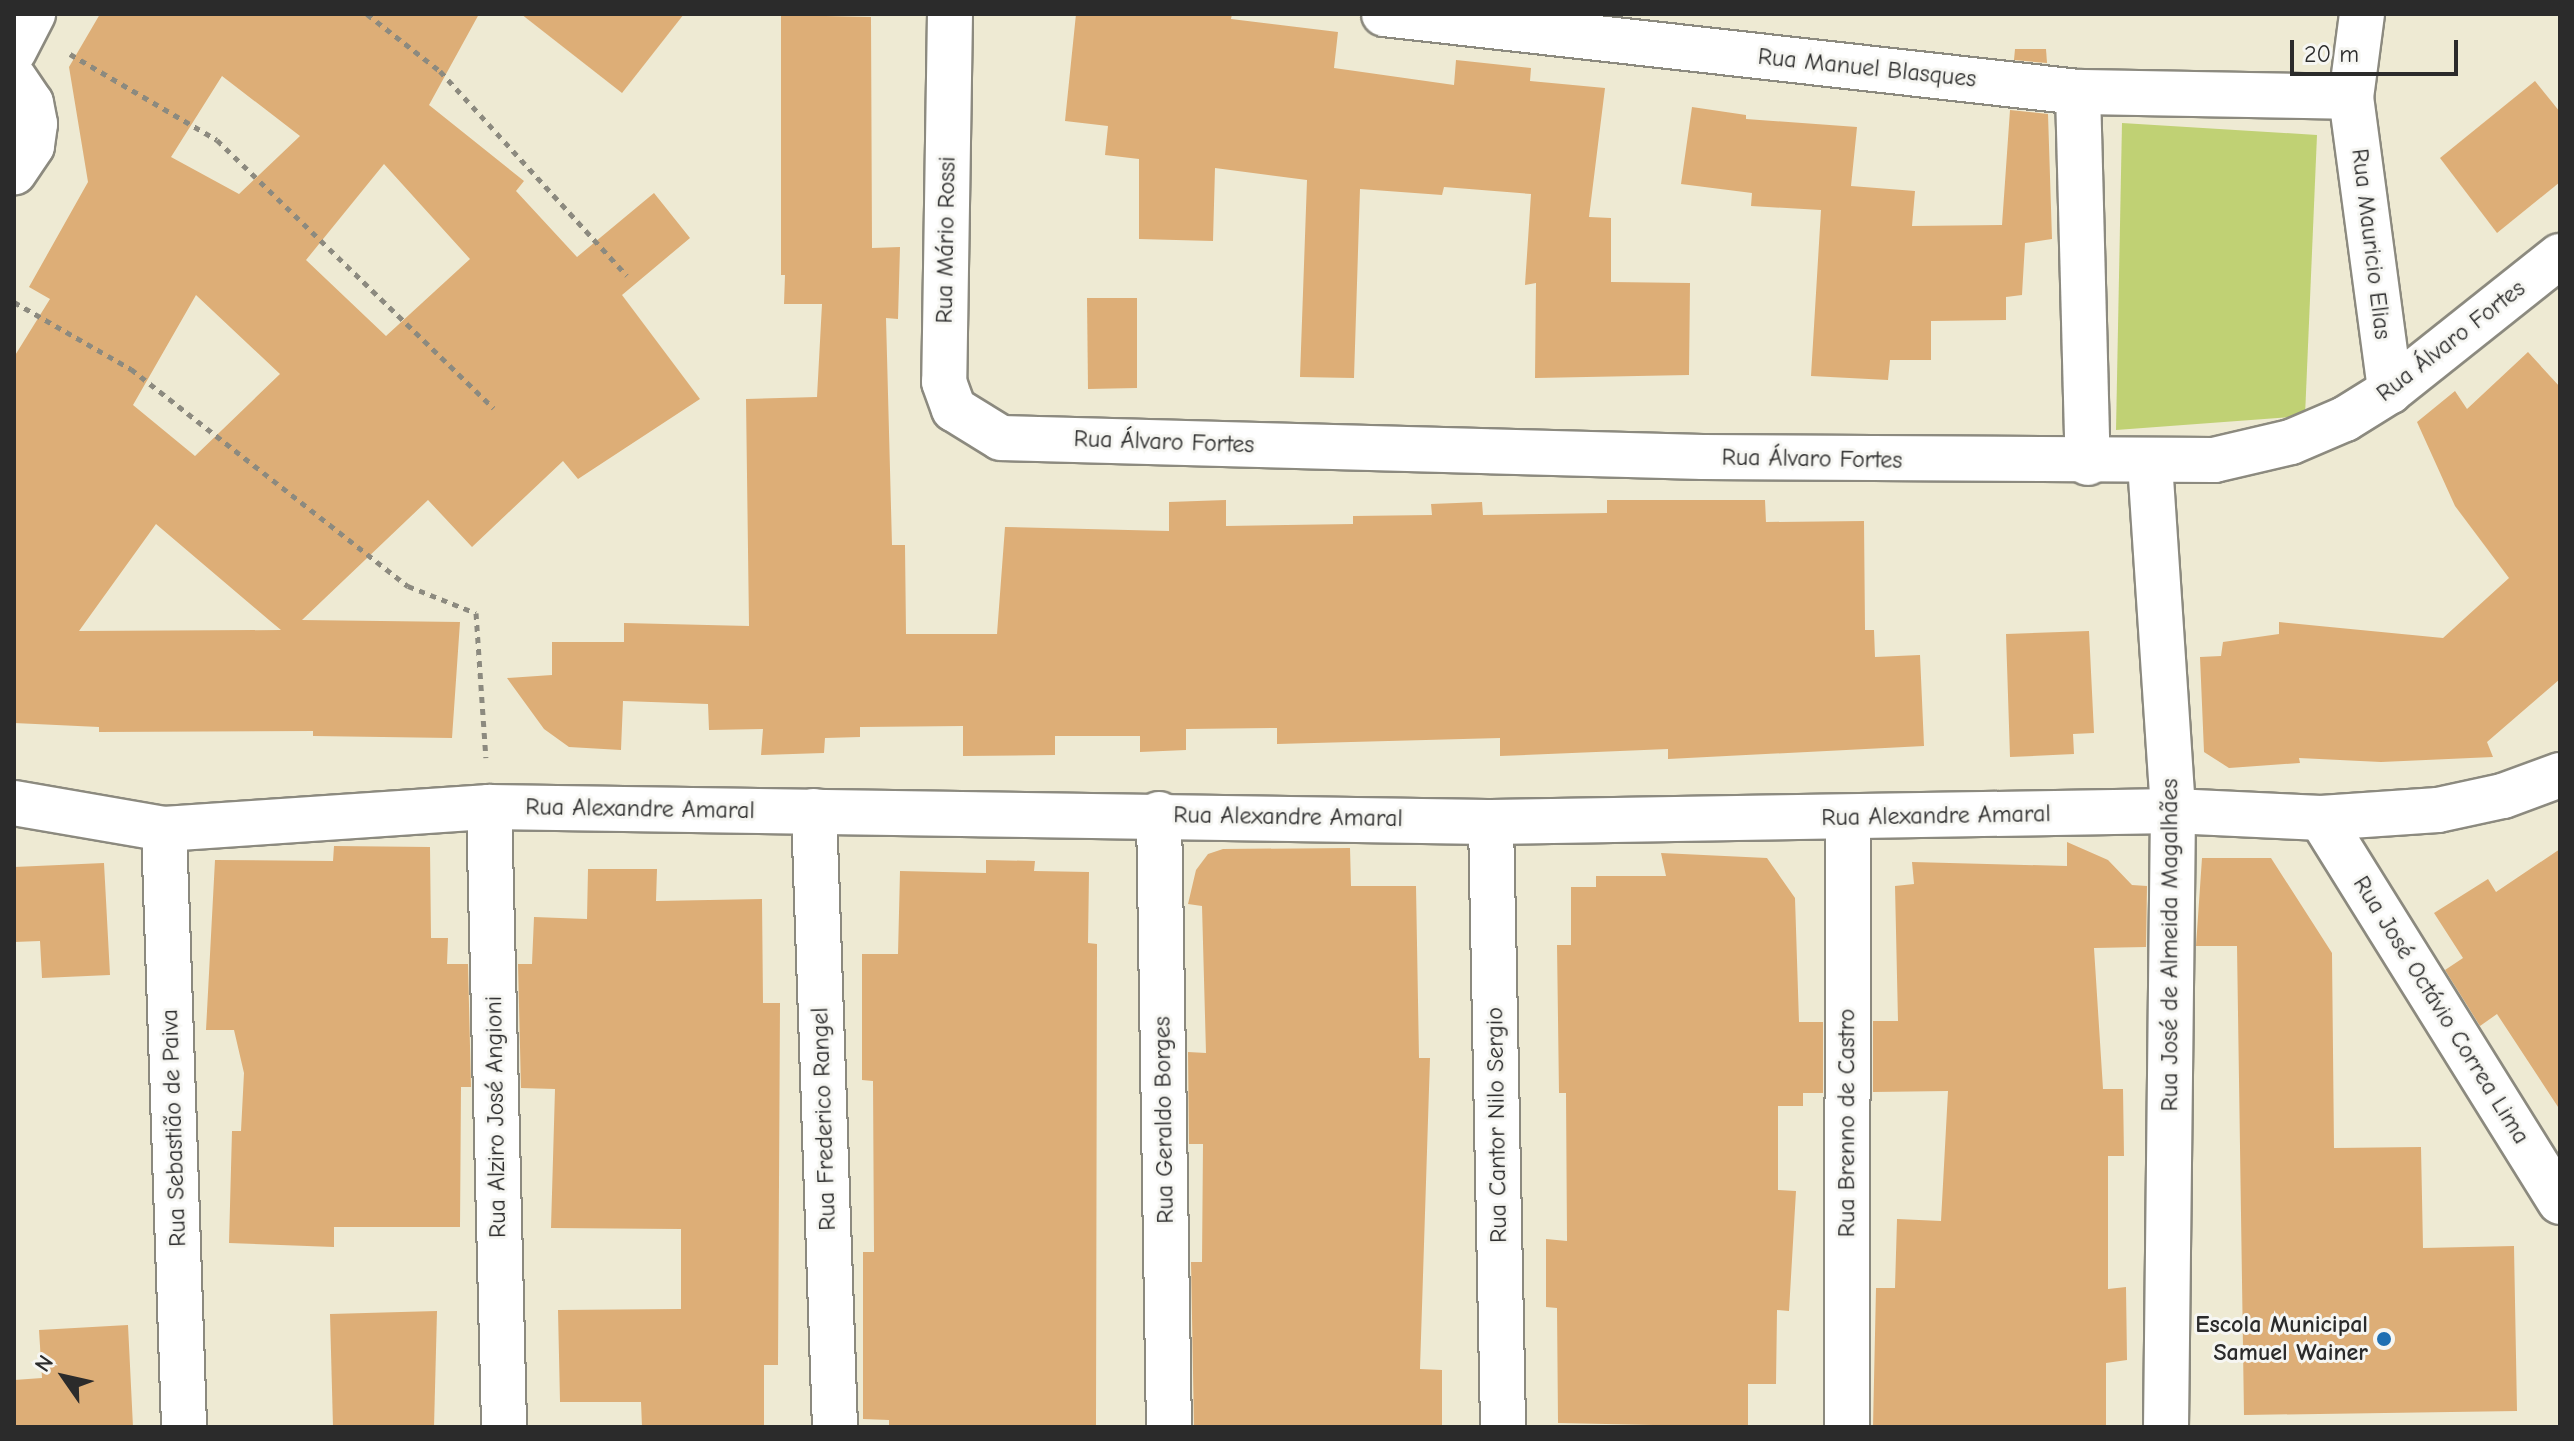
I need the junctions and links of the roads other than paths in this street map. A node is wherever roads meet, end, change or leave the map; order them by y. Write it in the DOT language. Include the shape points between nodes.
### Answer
graph roads {
  1 [pos="950,14"];
  2 [pos="1384,14"];
  3 [pos="2362,14"];
  4 [pos="14,78"];
  5 [pos="2078,92"];
  6 [pos="2351,97"];
  7 [pos="14,173"];
  8 [pos="2560,256"];
  9 [pos="2390,391"];
  10 [pos="1001,438"];
  11 [pos="2088,463"];
  12 [pos="2150,463"];
  13 [pos="2560,775"];
  14 [pos="14,803"];
  15 [pos="489,807"];
  16 [pos="814,811"];
  17 [pos="2173,811"];
  18 [pos="1159,814"];
  19 [pos="2321,818"];
  20 [pos="1848,819"];
  21 [pos="1491,822"];
  22 [pos="164,829"];
  23 [pos="2560,1202"];
  24 [pos="184,1427"];
  25 [pos="504,1427"];
  26 [pos="835,1427"];
  27 [pos="1169,1427"];
  28 [pos="1503,1427"];
  29 [pos="1847,1427"];
  30 [pos="2166,1427"];
  1 -- 10 [label="street, Rua Mário Rossi" via="944,382 954,409"];
  2 -- 5 [label="street, Rua Manuel Blasques"];
  3 -- 6 [label="street, Rua Mauricio Elias"];
  4 -- 7 [label="street" via="31,103 35,124 32,146"];
  5 -- 6 [label="street, Rua Manuel Blasques"];
  5 -- 11 [label="street"];
  6 -- 9 [label="street, Rua Mauricio Elias"];
  8 -- 9 [label="street, Rua Álvaro Fortes"];
  9 -- 12 [label="street, Rua Álvaro Fortes" via="2345,419 2291,442 2214,460"];
  10 -- 11 [label="street, Rua Álvaro Fortes"];
  11 -- 12 [label="street, Rua Álvaro Fortes"];
  12 -- 17 [label="street, Rua José de Almeida Magalhães"];
  13 -- 19 [label="street, Rua Alexandre Amaral" via="2503,796 2438,810"];
  14 -- 22 [label="street, Rua Alexandre Amaral"];
  15 -- 16 [label="street, Rua Alexandre Amaral"];
  15 -- 22 [label="street, Rua Alexandre Amaral"];
  15 -- 25 [label="street, Rua Alziro José Angioni"];
  16 -- 18 [label="street, Rua Alexandre Amaral"];
  16 -- 26 [label="street, Rua Frederico Rangel"];
  17 -- 19 [label="street, Rua Alexandre Amaral"];
  17 -- 20 [label="street, Rua Alexandre Amaral"];
  17 -- 30 [label="street, Rua José de Almeida Magalhães"];
  18 -- 21 [label="street, Rua Alexandre Amaral"];
  18 -- 27 [label="street, Rua Geraldo Borges"];
  19 -- 23 [label="street, Rua José Octávio Correa Lima"];
  20 -- 21 [label="street, Rua Alexandre Amaral"];
  20 -- 29 [label="street, Rua Brenno de Castro"];
  21 -- 28 [label="street, Rua Cantor Nilo Sergio"];
  22 -- 24 [label="street, Rua Sebastião de Paiva"];
}
